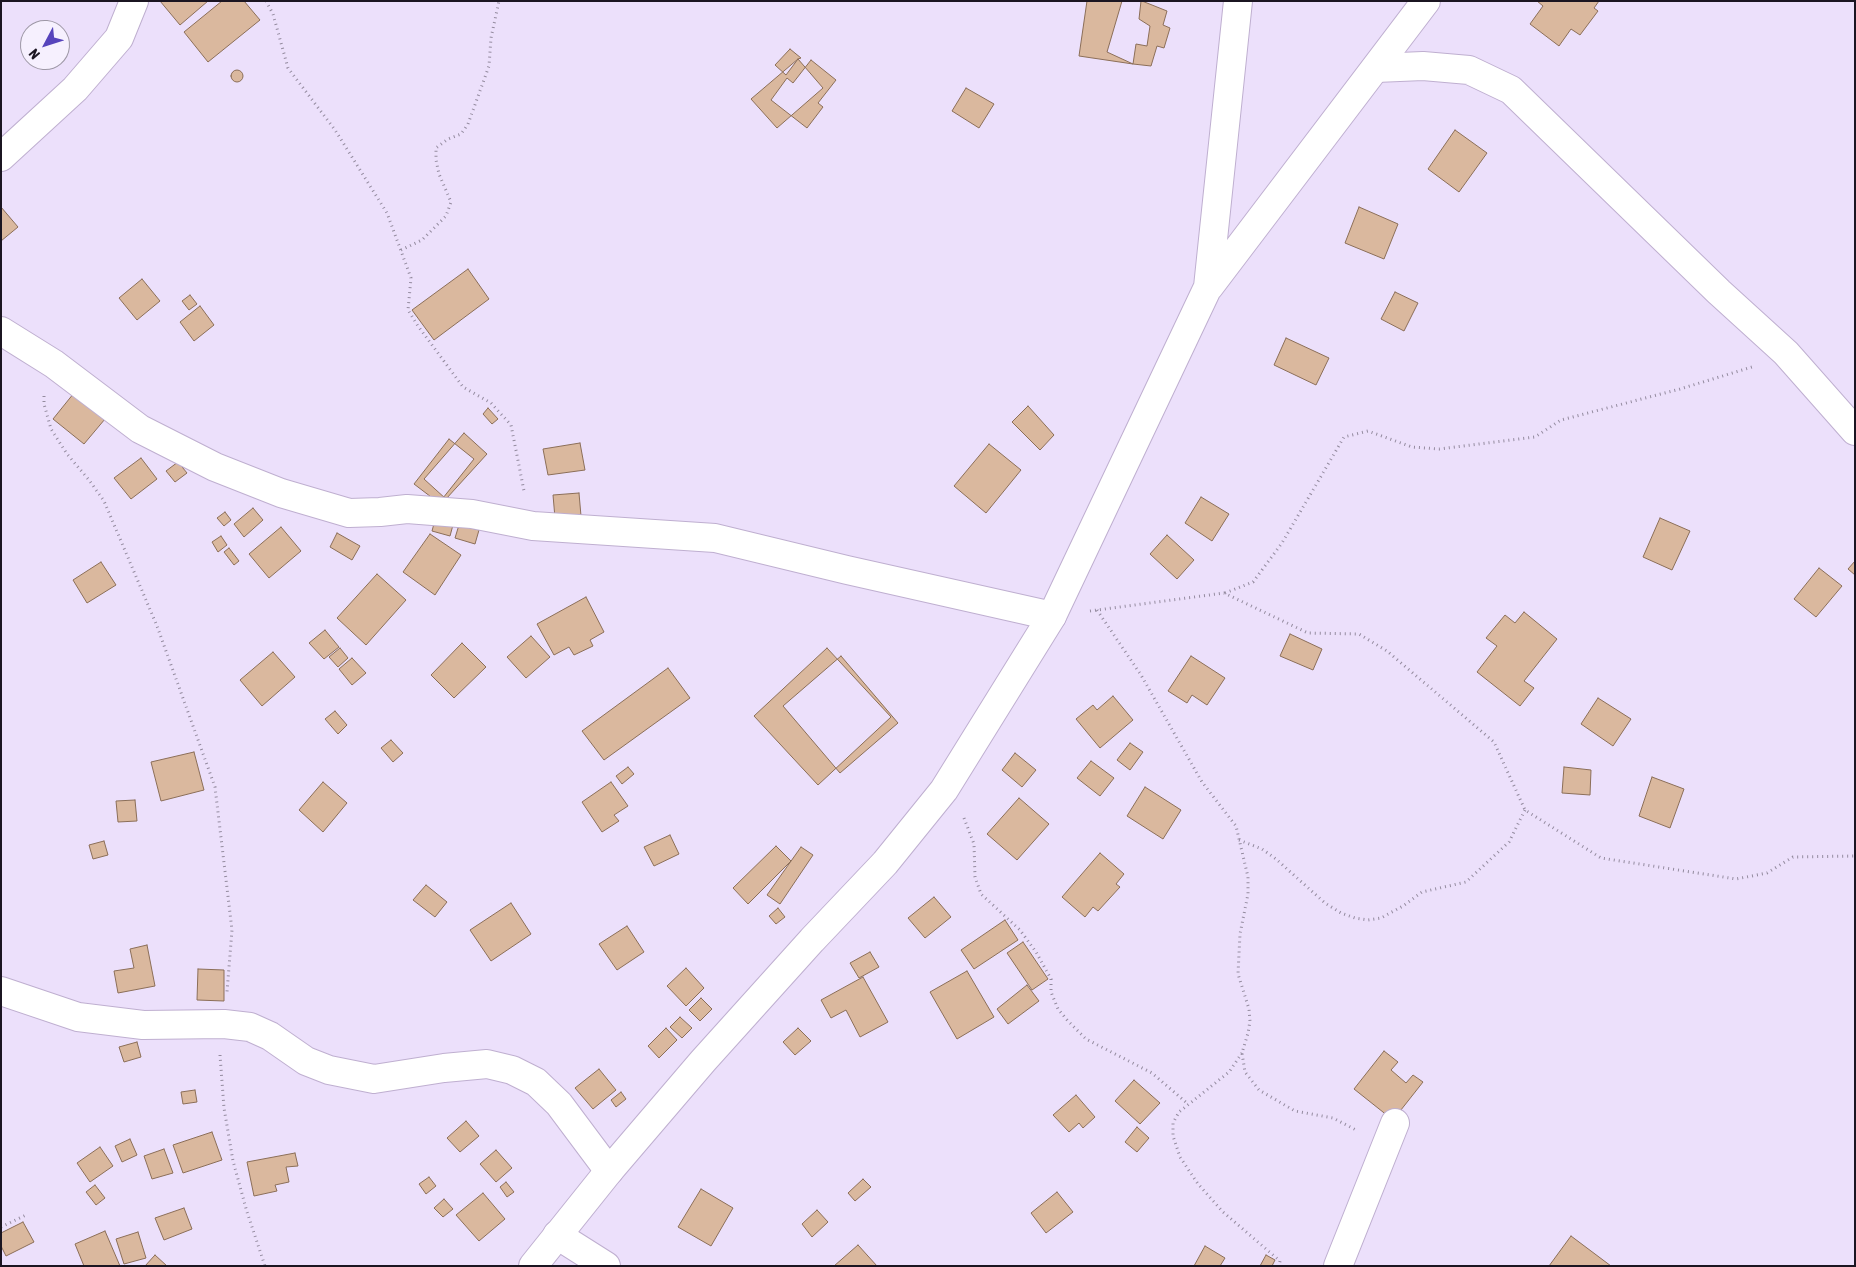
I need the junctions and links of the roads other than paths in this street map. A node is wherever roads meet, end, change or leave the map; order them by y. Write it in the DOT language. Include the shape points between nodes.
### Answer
graph roads {
  1 [pos="134,1"];
  2 [pos="1238,1"];
  3 [pos="1426,1"];
  4 [pos="1376,68"];
  5 [pos="1,157"];
  6 [pos="1208,287"];
  7 [pos="1,331"];
  8 [pos="1855,431"];
  9 [pos="1052,616"];
  10 [pos="1,990"];
  11 [pos="1390,1134"];
  12 [pos="610,1171"];
  13 [pos="558,1235"];
  14 [pos="533,1266"];
  15 [pos="606,1266"];
  16 [pos="1338,1266"];
  1 -- 5 [label="street" via="119,38 75,89"];
  2 -- 6 [label="street"];
  3 -- 4 [label="street"];
  4 -- 6 [label="street"];
  4 -- 8 [label="street" via="1424,66 1469,70 1511,90 1786,353"];
  6 -- 9 [label="street"];
  7 -- 9 [label="street" via="54,364 140,429 215,467 281,494 349,513 407,509 472,514 533,526 715,538"];
  9 -- 12 [label="street" via="944,790 885,863 812,940"];
  10 -- 12 [label="street" via="78,1017 143,1025 224,1024 250,1027 270,1036 306,1061 329,1070 374,1079 487,1064 512,1070 536,1082 559,1104"];
  11 -- 16 [label="street"];
  12 -- 13 [label="street"];
  13 -- 14 [label="street"];
  13 -- 15 [label="street"];
}
